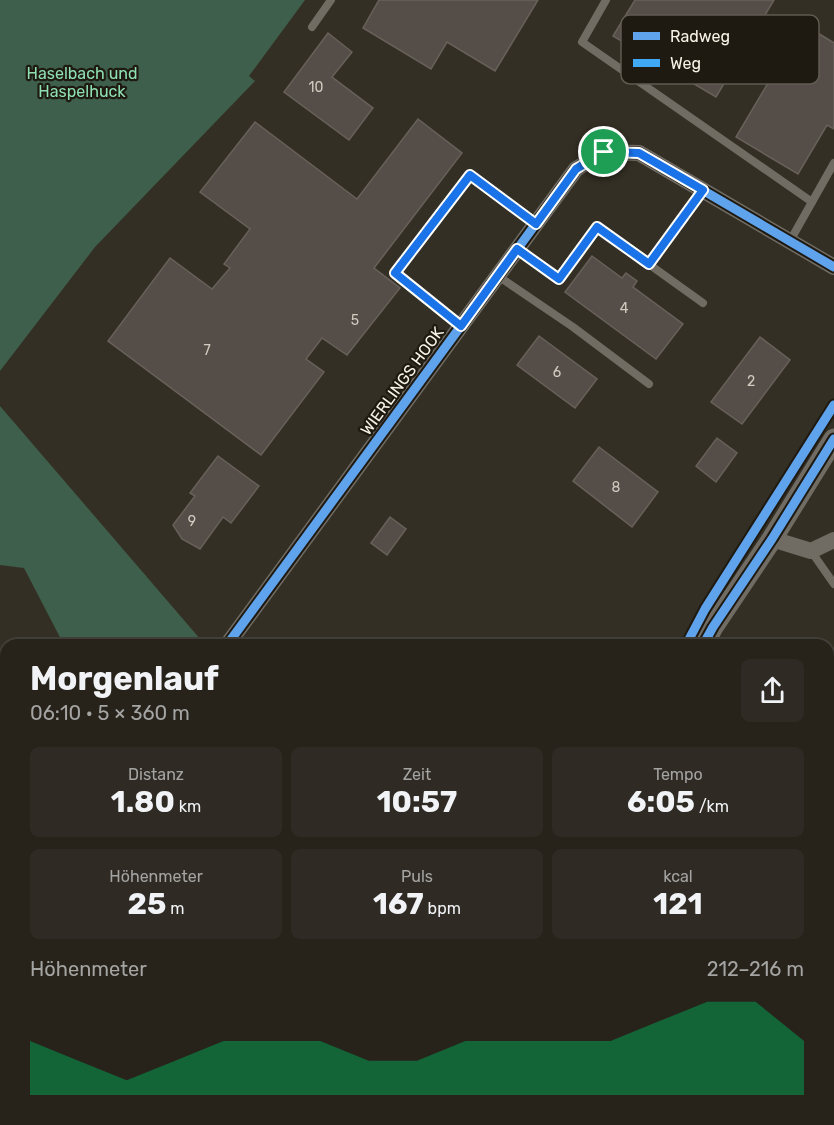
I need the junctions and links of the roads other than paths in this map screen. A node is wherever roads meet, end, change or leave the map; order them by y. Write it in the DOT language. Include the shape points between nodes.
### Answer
graph roads {
  1 [pos="331,0"];
  2 [pos="606,0"];
  3 [pos="312,27"];
  4 [pos="621,69"];
  5 [pos="643,84"];
  6 [pos="834,163"];
  7 [pos="703,190"];
  8 [pos="812,201"];
  9 [pos="536,224"];
  10 [pos="790,241"];
  11 [pos="517,249"];
  12 [pos="649,264"];
  13 [pos="834,267"];
  14 [pos="498,276"];
  15 [pos="703,303"];
  16 [pos="461,326"];
  17 [pos="649,384"];
  18 [pos="834,439"];
  19 [pos="772,539"];
  20 [pos="834,540"];
  21 [pos="811,551"];
  22 [pos="834,584"];
  23 [pos="231,639"];
  24 [pos="706,639"];
  1 -- 3 [label="lane"];
  2 -- 4 [label="lane" via="582,42"];
  5 -- 8 [label="lane"];
  6 -- 8 [label="lane"];
  7 -- 9 [label="street, WIERLINGS HOOK" via="639,153 604,152 576,169"];
  7 -- 10 [label="street, WIERLINGS HOOK"];
  7 -- 12 [label="lane"];
  8 -- 10 [label="lane"];
  9 -- 11 [label="street, WIERLINGS HOOK"];
  9 -- 16 [label="lane" via="470,175 395,273"];
  10 -- 13 [label="street, WIERLINGS HOOK"];
  11 -- 12 [label="lane" via="559,279 597,227"];
  11 -- 14 [label="street, WIERLINGS HOOK"];
  12 -- 15 [label="lane"];
  14 -- 16 [label="street, WIERLINGS HOOK"];
  14 -- 17 [label="lane"];
  16 -- 23 [label="street, WIERLINGS HOOK"];
  18 -- 19 [label="street"];
  19 -- 21 [label="street"];
  19 -- 24 [label="street"];
  20 -- 21 [label="street"];
  21 -- 22 [label="lane"];
}
